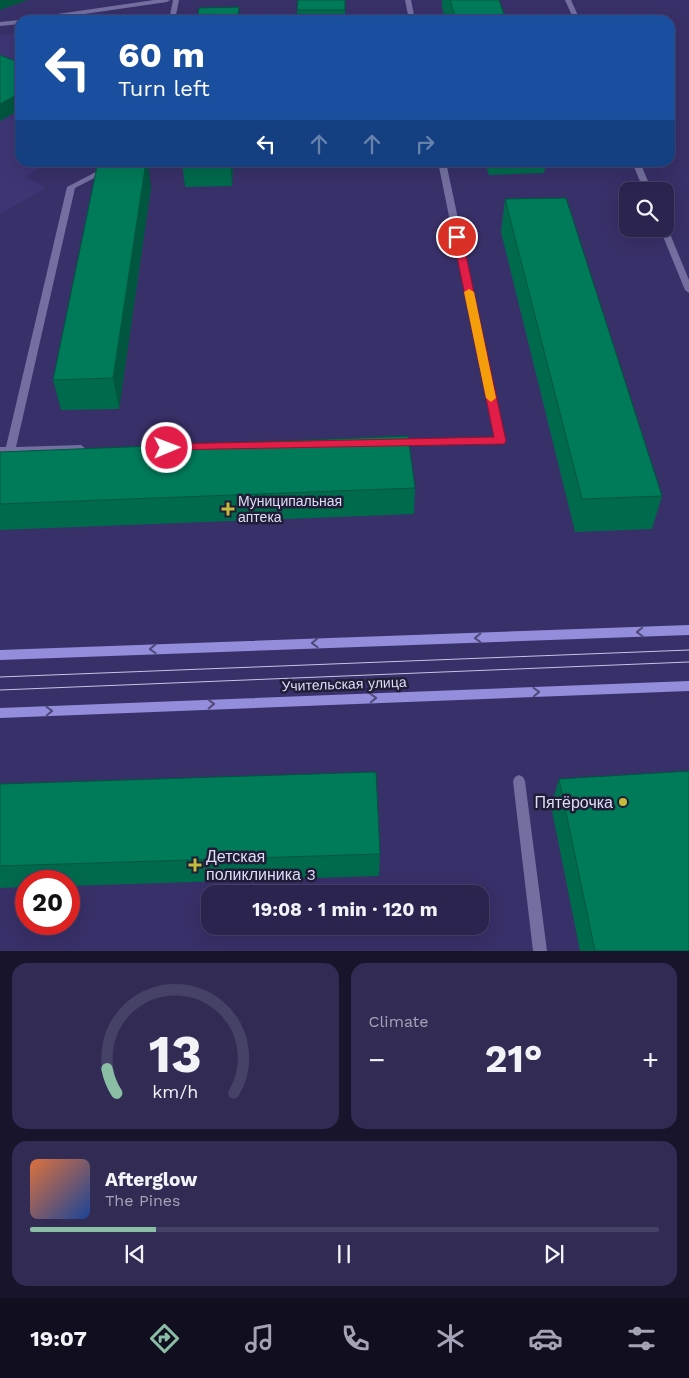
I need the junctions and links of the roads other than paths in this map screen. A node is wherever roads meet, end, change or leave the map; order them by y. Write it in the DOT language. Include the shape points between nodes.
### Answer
graph roads {
  1 [pos="167,0"];
  2 [pos="176,0"];
  3 [pos="408,0"];
  4 [pos="568,0"];
  5 [pos="64,15"];
  6 [pos="173,15"];
  7 [pos="411,15"];
  8 [pos="575,15"];
  9 [pos="15,22"];
  10 [pos="0,24"];
  11 [pos="112,167"];
  12 [pos="443,167"];
  13 [pos="638,167"];
  14 [pos="644,182"];
  15 [pos="667,237"];
  16 [pos="689,290"];
  17 [pos="382,443"];
  18 [pos="88,449"];
  19 [pos="5,451"];
  20 [pos="689,630"];
  21 [pos="0,654"];
  22 [pos="689,686"];
  23 [pos="0,713"];
  24 [pos="519,781"];
  25 [pos="540,950"];
  1 -- 5 [label="street"];
  2 -- 6 [label="street"];
  3 -- 7 [label="street"];
  4 -- 8 [label="street"];
  9 -- 10 [label="street"];
  11 -- 19 [label="street" via="71,187"];
  12 -- 17 [label="street" via="500,441"];
  13 -- 14 [label="street"];
  15 -- 16 [label="street"];
  18 -- 19 [label="street"];
  20 -- 21 [label="main road, one-way"];
  23 -- 22 [label="main road, Учительская улица, one-way"];
  24 -- 25 [label="street"];
}
